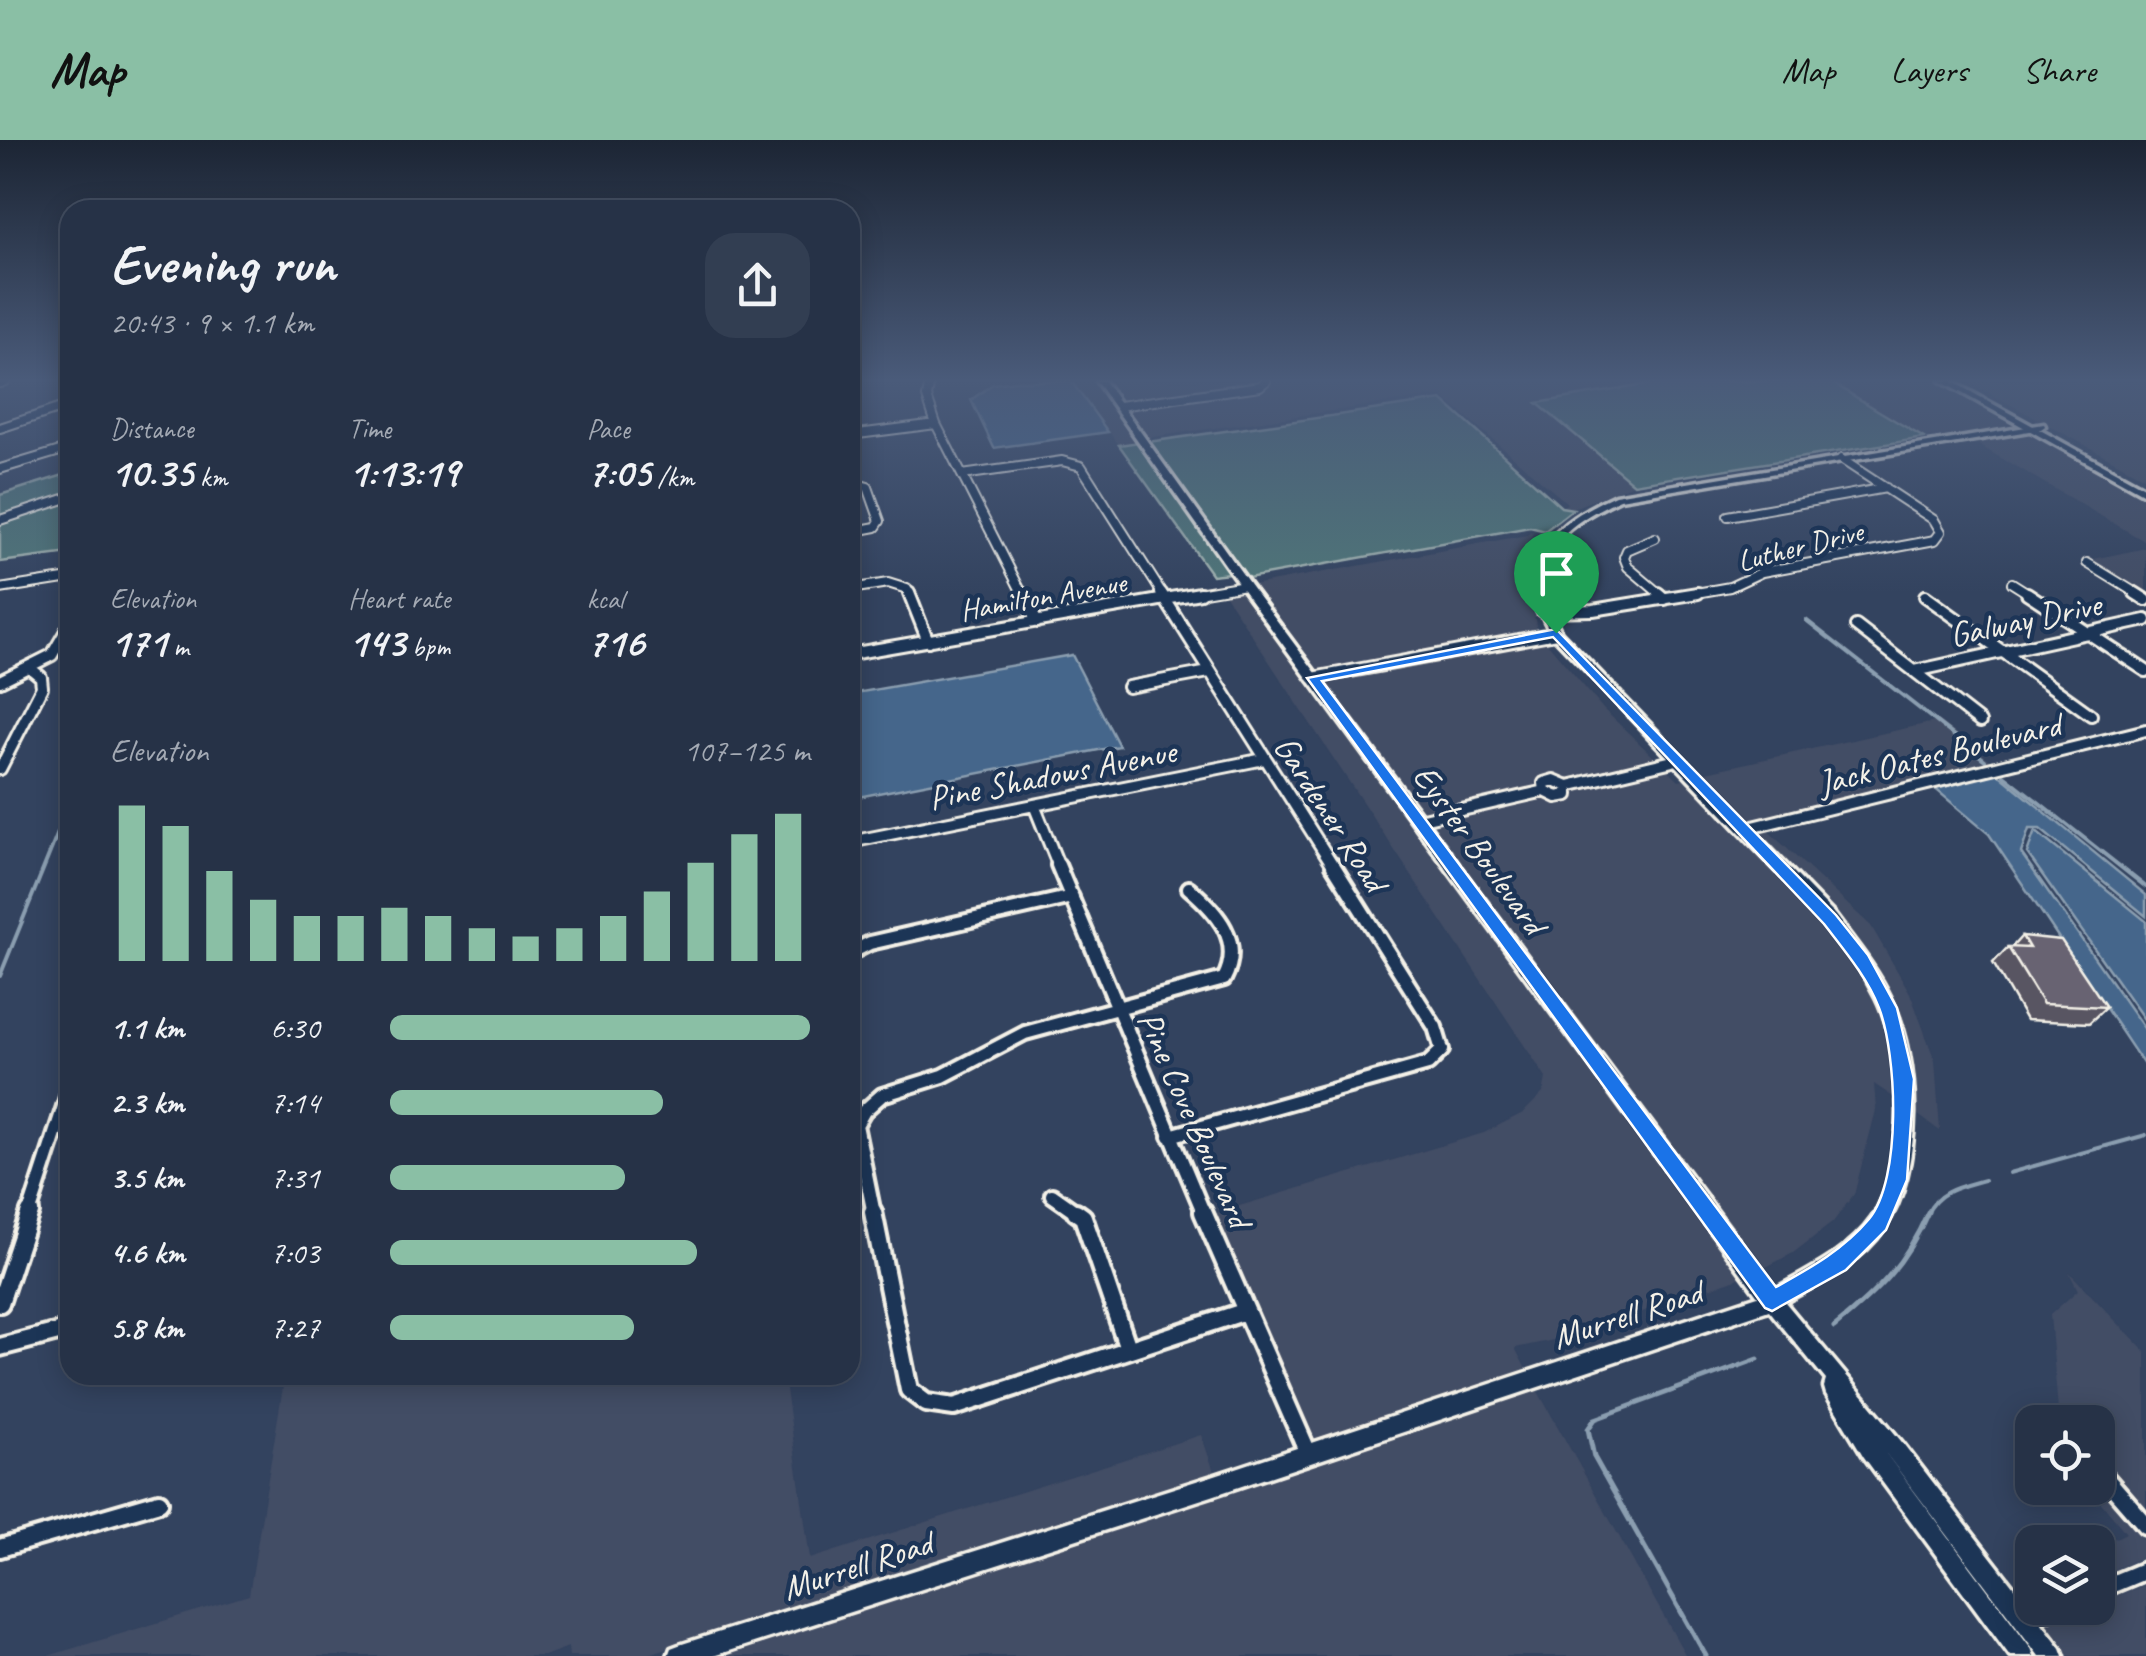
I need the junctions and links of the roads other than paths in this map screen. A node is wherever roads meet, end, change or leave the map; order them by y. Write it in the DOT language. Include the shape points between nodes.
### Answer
graph roads {
  1 [pos="58,452"];
  2 [pos="950,452"];
  3 [pos="1150,452"];
  4 [pos="1884,452"];
  5 [pos="2077,452"];
  6 [pos="2084,452"];
  7 [pos="1840,459"];
  8 [pos="0,469"];
  9 [pos="962,475"];
  10 [pos="2146,483"];
  11 [pos="860,485"];
  12 [pos="1886,488"];
  13 [pos="2146,492"];
  14 [pos="60,501"];
  15 [pos="1728,516"];
  16 [pos="0,520"];
  17 [pos="860,530"];
  18 [pos="1654,538"];
  19 [pos="2087,563"];
  20 [pos="60,579"];
  21 [pos="2012,583"];
  22 [pos="1245,585"];
  23 [pos="860,587"];
  24 [pos="0,588"];
  25 [pos="1925,596"];
  26 [pos="1665,599"];
  27 [pos="1165,600"];
  28 [pos="2146,600"];
  29 [pos="1542,611"];
  30 [pos="2146,620"];
  31 [pos="1037,622"];
  32 [pos="1856,626"];
  33 [pos="1556,633"];
  34 [pos="2088,633"];
  35 [pos="60,641"];
  36 [pos="928,641"];
  37 [pos="860,652"];
  38 [pos="2002,652"];
  39 [pos="29,667"];
  40 [pos="2146,671"];
  41 [pos="1209,672"];
  42 [pos="1915,672"];
  43 [pos="1314,678"];
  44 [pos="0,681"];
  45 [pos="1128,686"];
  46 [pos="2091,715"];
  47 [pos="1980,722"];
  48 [pos="2146,730"];
  49 [pos="1264,759"];
  50 [pos="1677,760"];
  51 [pos="0,769"];
  52 [pos="1034,806"];
  53 [pos="1418,820"];
  54 [pos="1745,829"];
  55 [pos="860,840"];
  56 [pos="1190,888"];
  57 [pos="1072,897"];
  58 [pos="860,948"];
  59 [pos="1116,1011"];
  60 [pos="860,1116"];
  61 [pos="60,1119"];
  62 [pos="1170,1136"];
  63 [pos="860,1146"];
  64 [pos="1052,1195"];
  65 [pos="1772,1300"];
  66 [pos="0,1303"];
  67 [pos="1246,1311"];
  68 [pos="60,1332"];
  69 [pos="0,1347"];
  70 [pos="1128,1348"];
  71 [pos="1812,1352"];
  72 [pos="1308,1453"];
  73 [pos="2115,1489"];
  74 [pos="158,1502"];
  75 [pos="2146,1524"];
  76 [pos="0,1548"];
  77 [pos="2146,1570"];
  78 [pos="2115,1583"];
  79 [pos="2015,1606"];
  80 [pos="2015,1624"];
  81 [pos="2030,1625"];
  82 [pos="2003,1630"];
  83 [pos="679,1656"];
  84 [pos="2023,1656"];
  85 [pos="2054,1656"];
  1 -- 8 [label="street"];
  2 -- 9 [label="street"];
  3 -- 22 [label="street, Eyster Boulevard"];
  4 -- 7 [label="street"];
  5 -- 13 [label="main road"];
  6 -- 10 [label="main road"];
  7 -- 12 [label="street, Luther Drive"];
  7 -- 29 [label="street" via="1649,490 1590,508 1552,541 1542,562"];
  9 -- 27 [label="street, Gardener Road" via="1062,461 1081,466"];
  9 -- 31 [label="street"];
  11 -- 17 [label="street" via="868,487 880,521"];
  12 -- 15 [label="street"];
  12 -- 26 [label="street, Luther Drive" via="1934,520 1941,532 1935,540 1762,572 1730,587"];
  14 -- 16 [label="street"];
  18 -- 26 [label="street" via="1624,557"];
  19 -- 28 [label="street"];
  20 -- 24 [label="street"];
  21 -- 34 [label="street"];
  22 -- 27 [label="street, Hamilton Avenue"];
  22 -- 43 [label="street, Eyster Boulevard"];
  23 -- 36 [label="street" via="888,583 907,589"];
  25 -- 38 [label="street"];
  26 -- 29 [label="street, Luther Drive"];
  27 -- 31 [label="street, Hamilton Avenue"];
  27 -- 41 [label="street, Gardener Road"];
  29 -- 33 [label="street, Murrell Road"];
  30 -- 34 [label="street, Galway Drive"];
  31 -- 36 [label="street, Hamilton Avenue"];
  32 -- 42 [label="street"];
  33 -- 43 [label="street"];
  33 -- 50 [label="street, Murrell Road"];
  34 -- 38 [label="street, Galway Drive"];
  34 -- 40 [label="street"];
  35 -- 39 [label="street" via="52,655"];
  36 -- 37 [label="street, Hamilton Avenue"];
  38 -- 42 [label="street, Galway Drive"];
  38 -- 46 [label="street"];
  39 -- 44 [label="street"];
  39 -- 51 [label="street" via="42,687"];
  41 -- 45 [label="street"];
  41 -- 49 [label="street, Gardener Road"];
  42 -- 47 [label="street"];
  43 -- 53 [label="street, Eyster Boulevard"];
  48 -- 54 [label="street, Jack Oates Boulevard"];
  49 -- 52 [label="street, Pine Shadows Avenue"];
  49 -- 62 [label="street, Gardener Road" via="1435,1026 1442,1050 1428,1064"];
  50 -- 53 [label="street" via="1568,786 1565,796 1545,791"];
  50 -- 54 [label="street, Murrell Road"];
  52 -- 55 [label="street, Pine Shadows Avenue"];
  52 -- 57 [label="street, Pine Cove Boulevard"];
  53 -- 65 [label="street, Eyster Boulevard"];
  54 -- 65 [label="street, Murrell Road" via="1862,960 1888,1008 1904,1079 1897,1180 1879,1223 1839,1263"];
  56 -- 59 [label="street" via="1213,908 1235,950 1234,965 1224,979"];
  57 -- 58 [label="street"];
  57 -- 59 [label="street, Pine Cove Boulevard"];
  59 -- 60 [label="street" via="1027,1032 942,1077 874,1096"];
  59 -- 62 [label="street, Pine Cove Boulevard"];
  61 -- 66 [label="street"];
  62 -- 67 [label="street, Pine Cove Boulevard"];
  63 -- 70 [label="street" via="908,1390 926,1403 954,1407"];
  64 -- 70 [label="street" via="1083,1218"];
  65 -- 71 [label="street, Eyster Boulevard"];
  65 -- 72 [label="street, Murrell Road"];
  67 -- 70 [label="street"];
  67 -- 72 [label="street, Pine Cove Boulevard"];
  68 -- 69 [label="street"];
  71 -- 79 [label="street, Eyster Boulevard"];
  71 -- 82 [label="street, Eyster Boulevard" via="1870,1450"];
  72 -- 83 [label="street, Murrell Road"];
  73 -- 75 [label="street"];
  74 -- 76 [label="street"];
  77 -- 78 [label="street"];
  80 -- 82 [label="street"];
  81 -- 85 [label="street, Eyster Boulevard"];
  82 -- 84 [label="street, Eyster Boulevard"];
}
